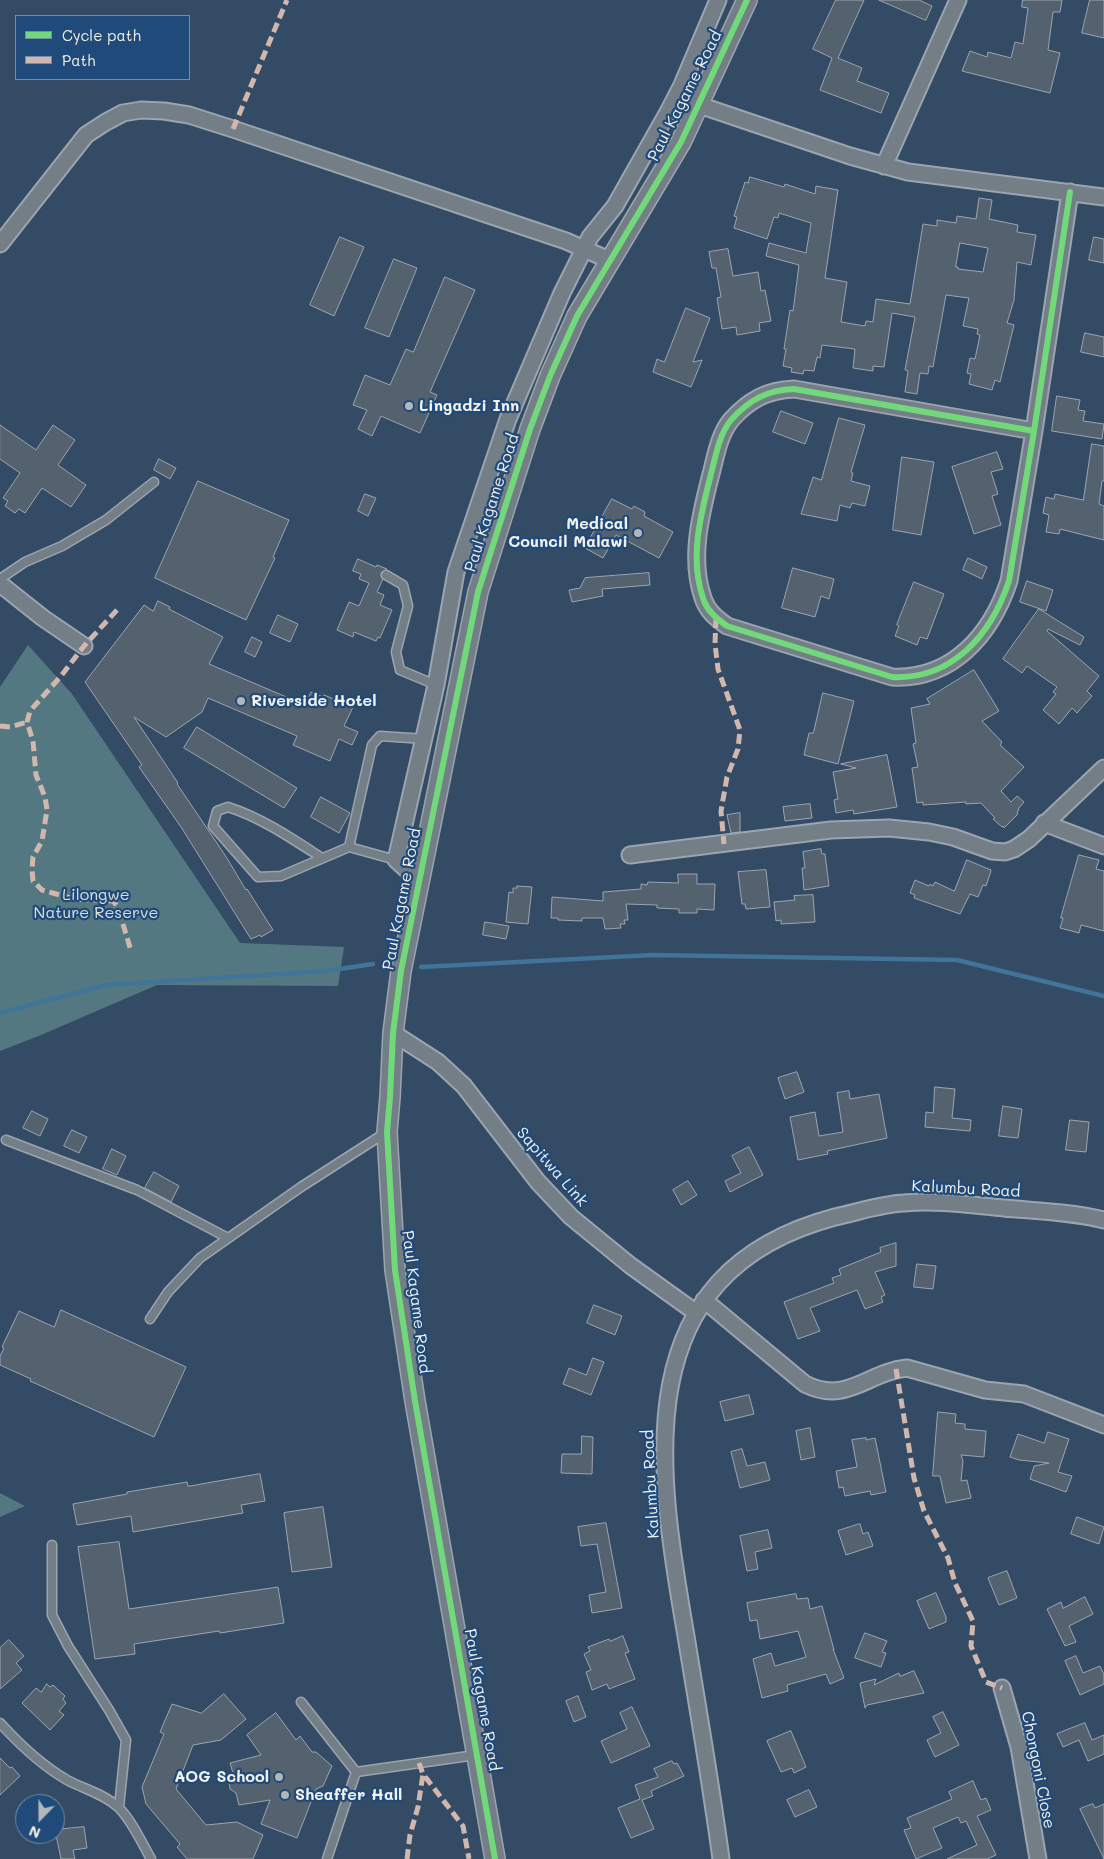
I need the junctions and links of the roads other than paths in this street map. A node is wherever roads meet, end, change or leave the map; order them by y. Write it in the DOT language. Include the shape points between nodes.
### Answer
graph roads {
  1 [pos="718,0"];
  2 [pos="747,0"];
  3 [pos="958,0"];
  4 [pos="699,105"];
  5 [pos="884,166"];
  6 [pos="1070,192"];
  7 [pos="1104,197"];
  8 [pos="0,244"];
  9 [pos="584,249"];
  10 [pos="609,260"];
  11 [pos="1034,430"];
  12 [pos="154,482"];
  13 [pos="386,575"];
  14 [pos="0,579"];
  15 [pos="0,584"];
  16 [pos="84,646"];
  17 [pos="436,685"];
  18 [pos="425,739"];
  19 [pos="1104,768"];
  20 [pos="1044,823"];
  21 [pos="1104,846"];
  22 [pos="349,847"];
  23 [pos="630,855"];
  24 [pos="322,858"];
  25 [pos="396,860"];
  26 [pos="418,880"];
  27 [pos="393,1034"];
  28 [pos="387,1132"];
  29 [pos="6,1140"];
  30 [pos="1104,1220"];
  31 [pos="228,1238"];
  32 [pos="704,1300"];
  33 [pos="695,1312"];
  34 [pos="150,1319"];
  35 [pos="1104,1426"];
  36 [pos="52,1545"];
  37 [pos="1002,1688"];
  38 [pos="301,1702"];
  39 [pos="0,1723"];
  40 [pos="478,1754"];
  41 [pos="356,1772"];
  42 [pos="119,1807"];
  43 [pos="151,1859"];
  44 [pos="327,1859"];
  45 [pos="495,1859"];
  46 [pos="721,1859"];
  47 [pos="1038,1859"];
  1 -- 9 [label="street" via="667,114 615,206"];
  2 -- 4 [label="street, Paul Kagame Road"];
  3 -- 5 [label="street"];
  4 -- 5 [label="street"];
  4 -- 10 [label="street, Paul Kagame Road" via="681,142"];
  5 -- 6 [label="street" via="950,178"];
  6 -- 7 [label="street"];
  6 -- 11 [label="street"];
  8 -- 9 [label="street" via="86,135 123,113 141,110 189,115"];
  9 -- 10 [label="street"];
  9 -- 17 [label="street" via="508,419 462,549"];
  10 -- 26 [label="street, Paul Kagame Road" via="577,316 550,376 503,509 478,592"];
  11 -- 11 [label="street" via="1009,581 1003,598 995,615 977,638 960,656 942,668 921,676 892,677 727,626 708,609 700,588 697,548 702,507 717,449 731,421 766,393 794,389"];
  12 -- 14 [label="lane" via="106,520 62,546 25,562"];
  13 -- 17 [label="lane" via="403,585 408,606 396,652 400,670"];
  15 -- 16 [label="street"];
  17 -- 18 [label="street"];
  18 -- 22 [label="lane" via="380,736 372,745"];
  18 -- 25 [label="street"];
  19 -- 20 [label="street"];
  20 -- 21 [label="street"];
  20 -- 23 [label="street" via="1029,839 1005,852 929,832 889,828 831,830"];
  22 -- 24 [label="lane"];
  22 -- 25 [label="lane"];
  24 -- 24 [label="lane" via="281,876 258,877 213,826 217,811 228,807 252,815"];
  25 -- 26 [label="street"];
  26 -- 27 [label="street, Paul Kagame Road"];
  27 -- 28 [label="street, Paul Kagame Road"];
  27 -- 33 [label="street, Sapitwa Link" via="438,1062 458,1080 538,1182 571,1217"];
  28 -- 31 [label="lane"];
  28 -- 40 [label="street, Paul Kagame Road" via="395,1270 418,1420"];
  29 -- 31 [label="lane" via="137,1190"];
  30 -- 32 [label="street, Kalumbu Road" via="933,1202 871,1208 810,1225 769,1244 736,1267"];
  31 -- 34 [label="lane" via="200,1258 168,1292"];
  32 -- 33 [label="street, Kalumbu Road"];
  32 -- 35 [label="street" via="805,1384 817,1390 842,1390 906,1368 985,1390 1024,1394"];
  33 -- 46 [label="street, Kalumbu Road" via="677,1358 669,1390 664,1473 677,1587 712,1787"];
  36 -- 42 [label="lane" via="52,1615 126,1740"];
  37 -- 47 [label="street, Chongoni Close" via="1019,1747"];
  38 -- 41 [label="lane"];
  39 -- 42 [label="lane" via="47,1768"];
  40 -- 41 [label="lane"];
  40 -- 45 [label="street, Paul Kagame Road"];
  41 -- 44 [label="lane"];
  42 -- 43 [label="lane"];
}
